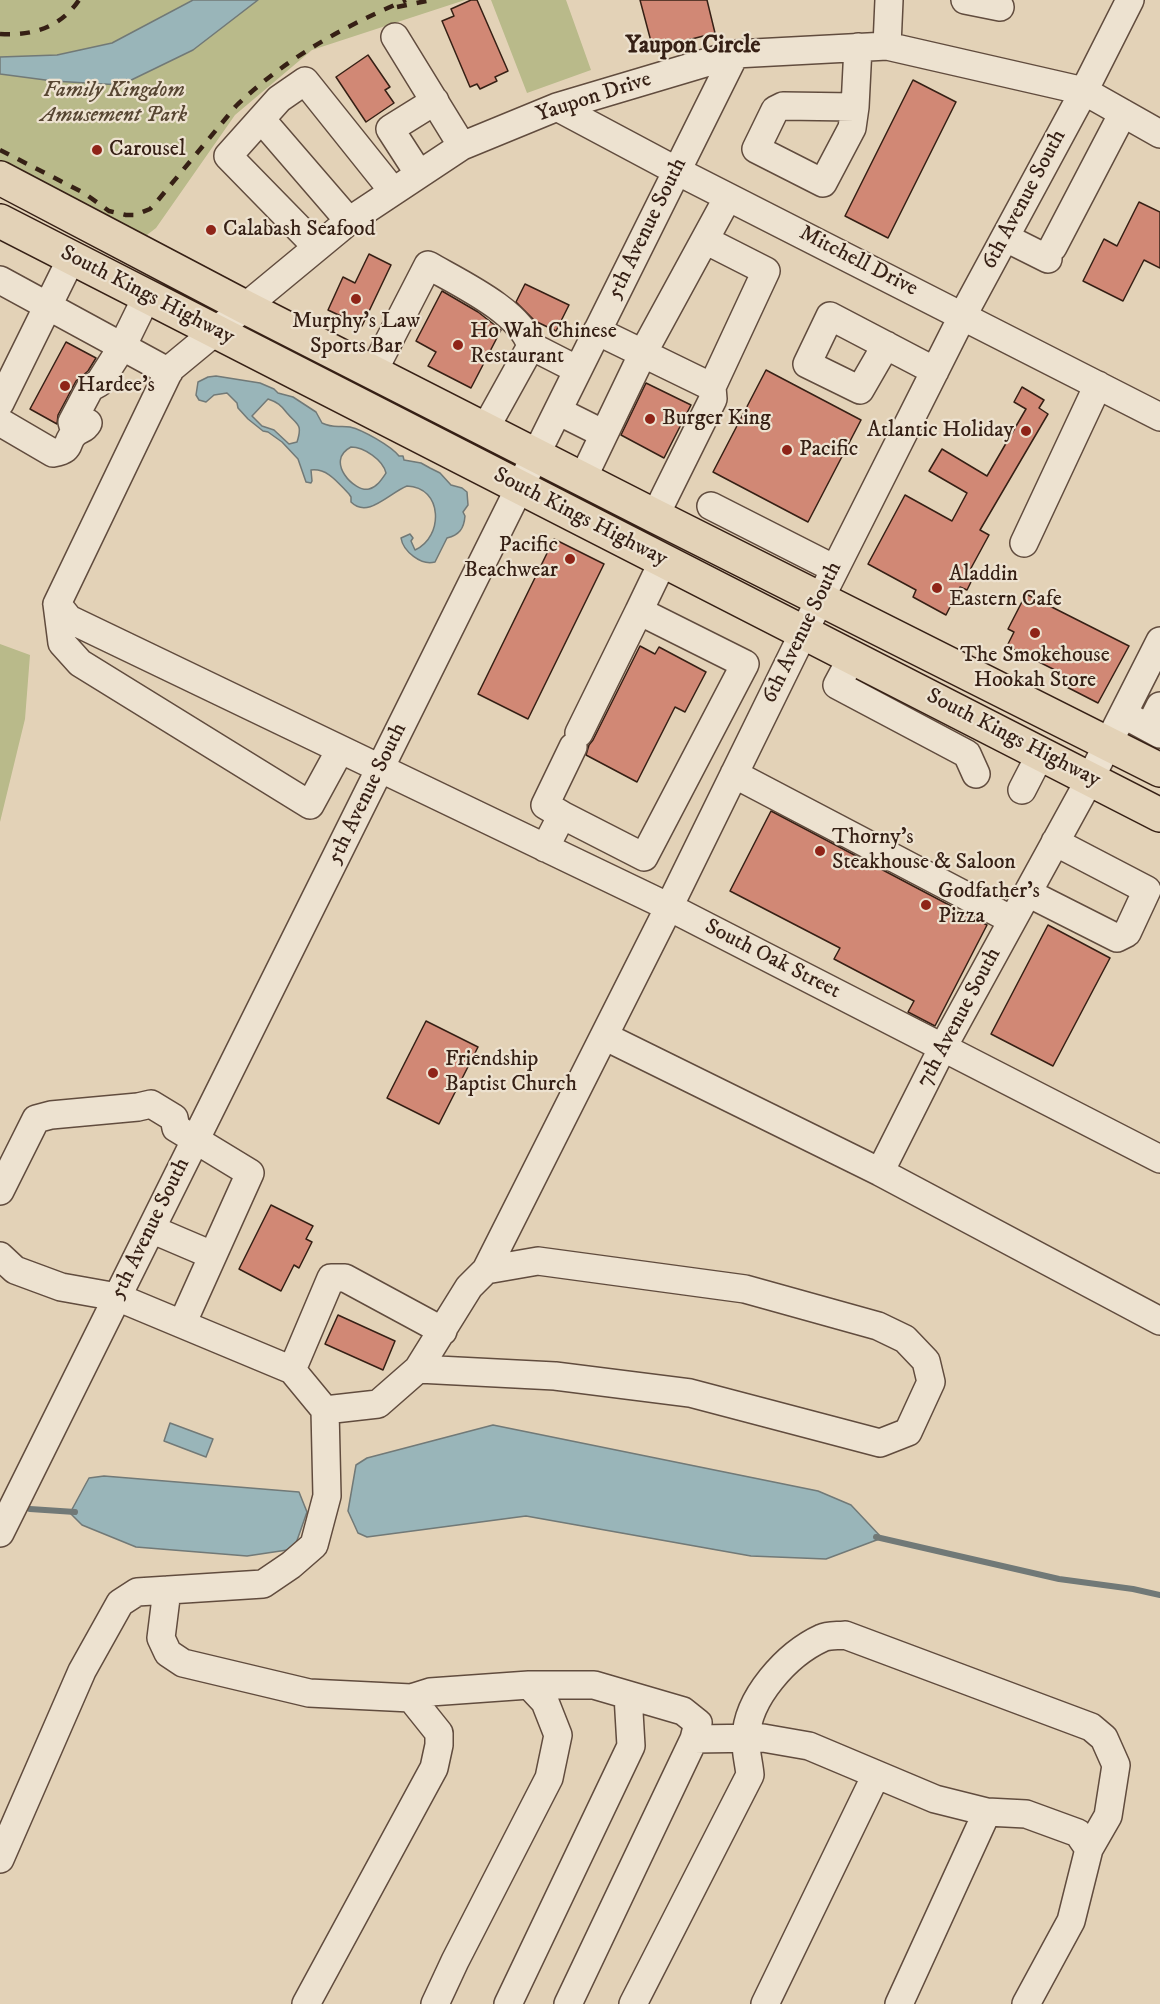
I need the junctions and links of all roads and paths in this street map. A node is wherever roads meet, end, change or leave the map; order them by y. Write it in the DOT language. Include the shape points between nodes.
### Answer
graph roads {
  1 [pos="889,0"];
  2 [pos="965,0"];
  3 [pos="1130,0"];
  4 [pos="1000,7"];
  5 [pos="395,37"];
  6 [pos="887,46"];
  7 [pos="858,47"];
  8 [pos="735,54"];
  9 [pos="1084,91"];
  10 [pos="435,101"];
  11 [pos="557,107"];
  12 [pos="855,107"];
  13 [pos="1123,113"];
  14 [pos="261,119"];
  15 [pos="1160,134"];
  16 [pos="462,146"];
  17 [pos="677,171"];
  18 [pos="419,174"];
  19 [pos="0,178"];
  20 [pos="393,191"];
  21 [pos="728,197"];
  22 [pos="0,221"];
  23 [pos="349,221"];
  24 [pos="1006,238"];
  25 [pos="705,240"];
  26 [pos="317,247"];
  27 [pos="72,257"];
  28 [pos="1,283"];
  29 [pos="147,296"];
  30 [pos="48,306"];
  31 [pos="246,307"];
  32 [pos="963,315"];
  33 [pos="216,331"];
  34 [pos="597,331"];
  35 [pos="886,345"];
  36 [pos="531,346"];
  37 [pos="122,347"];
  38 [pos="643,353"];
  39 [pos="578,370"];
  40 [pos="935,371"];
  41 [pos="169,372"];
  42 [pos="373,372"];
  43 [pos="1098,385"];
  44 [pos="712,387"];
  45 [pos="0,403"];
  46 [pos="558,411"];
  47 [pos="1160,417"];
  48 [pos="0,422"];
  49 [pos="485,429"];
  50 [pos="604,434"];
  51 [pos="536,454"];
  52 [pos="582,478"];
  53 [pos="520,487"];
  54 [pos="711,506"];
  55 [pos="655,516"];
  56 [pos="738,519"];
  57 [pos="1023,543"];
  58 [pos="794,548"];
  59 [pos="721,549"];
  60 [pos="663,561"];
  61 [pos="835,569"];
  62 [pos="776,577"];
  63 [pos="820,599"];
  64 [pos="57,604"];
  65 [pos="639,611"];
  66 [pos="804,632"];
  67 [pos="1160,641"];
  68 [pos="852,657"];
  69 [pos="1123,714"];
  70 [pos="1156,723"];
  71 [pos="1108,743"];
  72 [pos="340,750"];
  73 [pos="1041,753"];
  74 [pos="380,769"];
  75 [pos="1160,770"];
  76 [pos="734,774"];
  77 [pos="976,774"];
  78 [pos="1090,778"];
  79 [pos="1022,790"];
  80 [pos="670,807"];
  81 [pos="562,815"];
  82 [pos="1160,815"];
  83 [pos="707,828"];
  84 [pos="1056,842"];
  85 [pos="545,848"];
  86 [pos="1028,893"];
  87 [pos="669,907"];
  88 [pos="1012,920"];
  89 [pos="604,1036"];
  90 [pos="943,1047"];
  91 [pos="186,1135"];
  92 [pos="1160,1159"];
  93 [pos="880,1172"];
  94 [pos="0,1191"];
  95 [pos="151,1229"];
  96 [pos="212,1255"];
  97 [pos="0,1256"];
  98 [pos="486,1270"];
  99 [pos="117,1297"];
  100 [pos="1160,1321"];
  101 [pos="182,1324"];
  102 [pos="443,1331"];
  103 [pos="418,1369"];
  104 [pos="292,1370"];
  105 [pos="325,1410"];
  106 [pos="0,1533"];
  107 [pos="167,1590"];
  108 [pos="529,1685"];
  109 [pos="628,1695"];
  110 [pos="411,1698"];
  111 [pos="694,1738"];
  112 [pos="746,1738"];
  113 [pos="876,1775"];
  114 [pos="987,1812"];
  115 [pos="1089,1849"];
  116 [pos="0,1860"];
  117 [pos="306,2004"];
  118 [pos="435,2004"];
  119 [pos="508,2004"];
  120 [pos="568,2004"];
  121 [pos="633,2004"];
  122 [pos="765,2004"];
  123 [pos="899,2004"];
  124 [pos="1026,2004"];
  1 -- 6 [label="street"];
  2 -- 4 [label="street"];
  3 -- 9 [label="street, 6th Avenue South"];
  5 -- 10 [label="street"];
  6 -- 7 [label="street, Yaupon Drive"];
  6 -- 9 [label="street, Yaupon Drive"];
  7 -- 8 [label="street, Yaupon Drive"];
  7 -- 12 [label="street"];
  8 -- 11 [label="street, Yaupon Drive"];
  8 -- 17 [label="street, 5th Avenue South"];
  9 -- 13 [label="street, Yaupon Drive"];
  9 -- 24 [label="street, 6th Avenue South"];
  10 -- 16 [label="street"];
  10 -- 18 [label="street" via="390,129"];
  11 -- 16 [label="street, Yaupon Drive"];
  11 -- 17 [label="street, Mitchell Drive"];
  13 -- 15 [label="street, Yaupon Drive"];
  13 -- 24 [label="street" via="1051,253"];
  14 -- 20 [label="street" via="279,99 305,81"];
  14 -- 23 [label="street"];
  14 -- 26 [label="street" via="228,156"];
  16 -- 18 [label="street, Yaupon Drive"];
  17 -- 21 [label="street, Mitchell Drive"];
  17 -- 34 [label="street, 5th Avenue South"];
  18 -- 20 [label="street, Yaupon Drive"];
  19 -- 31 [label="main road, South Kings Highway"];
  20 -- 23 [label="street, Yaupon Drive"];
  21 -- 25 [label="street"];
  21 -- 32 [label="street, Mitchell Drive"];
  22 -- 27 [label="main road, South Kings Highway"];
  23 -- 26 [label="street, Yaupon Drive"];
  24 -- 32 [label="street, 6th Avenue South"];
  25 -- 38 [label="street"];
  25 -- 44 [label="street" via="766,271"];
  26 -- 31 [label="street, Yaupon Drive"];
  27 -- 29 [label="main road, South Kings Highway"];
  27 -- 30 [label="street"];
  28 -- 30 [label="street"];
  29 -- 33 [label="main road, South Kings Highway"];
  29 -- 37 [label="street"];
  30 -- 37 [label="street"];
  30 -- 45 [label="street"];
  31 -- 33 [label="street, Yaupon Drive"];
  31 -- 42 [label="main road, South Kings Highway"];
  32 -- 40 [label="street, 6th Avenue South"];
  32 -- 43 [label="street, Mitchell Drive"];
  33 -- 41 [label="street, Yaupon Drive"];
  33 -- 53 [label="main road, South Kings Highway"];
  34 -- 38 [label="street"];
  34 -- 39 [label="street, 5th Avenue South"];
  35 -- 40 [label="street"];
  36 -- 39 [label="street"];
  36 -- 42 [label="street" via="528,336 493,302 428,265"];
  36 -- 49 [label="street"];
  37 -- 41 [label="street"];
  37 -- 48 [label="street" via="99,383 103,394 85,429 75,433 68,447 52,453"];
  38 -- 44 [label="street"];
  38 -- 50 [label="street"];
  39 -- 46 [label="street, 5th Avenue South"];
  40 -- 61 [label="street, 6th Avenue South"];
  41 -- 64 [label="street"];
  42 -- 49 [label="main road, South Kings Highway"];
  43 -- 47 [label="street, Mitchell Drive"];
  43 -- 57 [label="street"];
  44 -- 55 [label="street" via="713,399"];
  46 -- 50 [label="street"];
  46 -- 51 [label="street, 5th Avenue South"];
  49 -- 51 [label="main road, South Kings Highway"];
  50 -- 52 [label="street"];
  51 -- 52 [label="main road, South Kings Highway"];
  51 -- 53 [label="street, 5th Avenue South"];
  52 -- 55 [label="main road, South Kings Highway"];
  53 -- 60 [label="main road, South Kings Highway"];
  53 -- 74 [label="street, 5th Avenue South"];
  54 -- 56 [label="street"];
  55 -- 59 [label="main road, South Kings Highway"];
  56 -- 58 [label="street"];
  56 -- 59 [label="street"];
  58 -- 61 [label="street"];
  58 -- 62 [label="street"];
  59 -- 62 [label="main road, South Kings Highway"];
  60 -- 65 [label="street"];
  60 -- 66 [label="main road, South Kings Highway"];
  61 -- 63 [label="street, 6th Avenue South"];
  62 -- 63 [label="main road, South Kings Highway"];
  63 -- 66 [label="street, 6th Avenue South"];
  63 -- 71 [label="main road, South Kings Highway"];
  64 -- 72 [label="street, South Oak Street" via="69,619"];
  64 -- 72 [label="street" via="62,643 80,663 310,805"];
  65 -- 80 [label="street" via="745,663"];
  65 -- 81 [label="street" via="545,805"];
  66 -- 68 [label="main road, South Kings Highway"];
  66 -- 76 [label="street, 6th Avenue South"];
  67 -- 69 [label="street, 7th Avenue South"];
  68 -- 73 [label="main road, South Kings Highway"];
  68 -- 77 [label="street" via="837,685 967,754"];
  69 -- 70 [label="street"];
  69 -- 71 [label="street, 7th Avenue South"];
  71 -- 75 [label="main road, South Kings Highway"];
  71 -- 78 [label="street, 7th Avenue South"];
  72 -- 74 [label="street, South Oak Street"];
  73 -- 78 [label="main road, South Kings Highway"];
  73 -- 79 [label="street"];
  74 -- 85 [label="street, South Oak Street"];
  74 -- 91 [label="street, 5th Avenue South"];
  76 -- 83 [label="street, 6th Avenue South"];
  76 -- 88 [label="street"];
  78 -- 82 [label="main road, South Kings Highway"];
  78 -- 84 [label="street, 7th Avenue South"];
  80 -- 81 [label="street" via="644,857"];
  80 -- 83 [label="street"];
  81 -- 85 [label="street"];
  83 -- 87 [label="street, 6th Avenue South"];
  84 -- 86 [label="street, 7th Avenue South"];
  84 -- 86 [label="street" via="1147,891 1127,933 1118,938"];
  85 -- 87 [label="street, South Oak Street"];
  86 -- 88 [label="street, 7th Avenue South"];
  87 -- 89 [label="street, 6th Avenue South"];
  87 -- 90 [label="street, South Oak Street"];
  88 -- 90 [label="street, 7th Avenue South"];
  89 -- 93 [label="street"];
  89 -- 98 [label="street, 6th Avenue South"];
  90 -- 92 [label="street, South Oak Street"];
  90 -- 93 [label="street, 7th Avenue South"];
  91 -- 94 [label="street" via="174,1118 151,1104 36,1119"];
  91 -- 95 [label="street, 5th Avenue South"];
  91 -- 96 [label="street" via="250,1173"];
  93 -- 100 [label="street"];
  95 -- 96 [label="street"];
  95 -- 99 [label="street, 5th Avenue South"];
  96 -- 101 [label="street"];
  97 -- 99 [label="street" via="15,1270 61,1287"];
  98 -- 102 [label="street, 6th Avenue South" via="469,1287"];
  98 -- 103 [label="street" via="538,1262 745,1289 878,1326 905,1339 926,1361 931,1382 908,1432 880,1443 690,1393 555,1376"];
  99 -- 101 [label="street"];
  99 -- 106 [label="street, 5th Avenue South"];
  101 -- 104 [label="street"];
  102 -- 103 [label="street, 6th Avenue South"];
  102 -- 104 [label="street" via="345,1278 331,1278"];
  103 -- 105 [label="street, 6th Avenue South" via="378,1404"];
  104 -- 105 [label="street"];
  105 -- 107 [label="street" via="327,1496 314,1545 263,1584"];
  107 -- 110 [label="street" via="161,1638 168,1653 183,1663 309,1694"];
  107 -- 116 [label="street" via="137,1592 120,1603 82,1671"];
  108 -- 109 [label="street" via="594,1685"];
  108 -- 110 [label="street" via="430,1692"];
  108 -- 118 [label="street" via="545,1702 558,1735 549,1778"];
  109 -- 111 [label="street" via="683,1712 698,1723"];
  109 -- 119 [label="street" via="632,1746"];
  110 -- 117 [label="street" via="439,1733 434,1768"];
  111 -- 112 [label="street"];
  111 -- 120 [label="street"];
  112 -- 113 [label="street" via="809,1746"];
  112 -- 115 [label="street" via="749,1718 764,1688 790,1660 823,1637 845,1635 1091,1727 1104,1738 1116,1765 1108,1816"];
  112 -- 121 [label="street" via="750,1775"];
  113 -- 114 [label="street" via="935,1799"];
  113 -- 122 [label="street"];
  114 -- 115 [label="street" via="1026,1814 1078,1833"];
  114 -- 123 [label="street"];
  115 -- 124 [label="street" via="1071,1921"];
}
